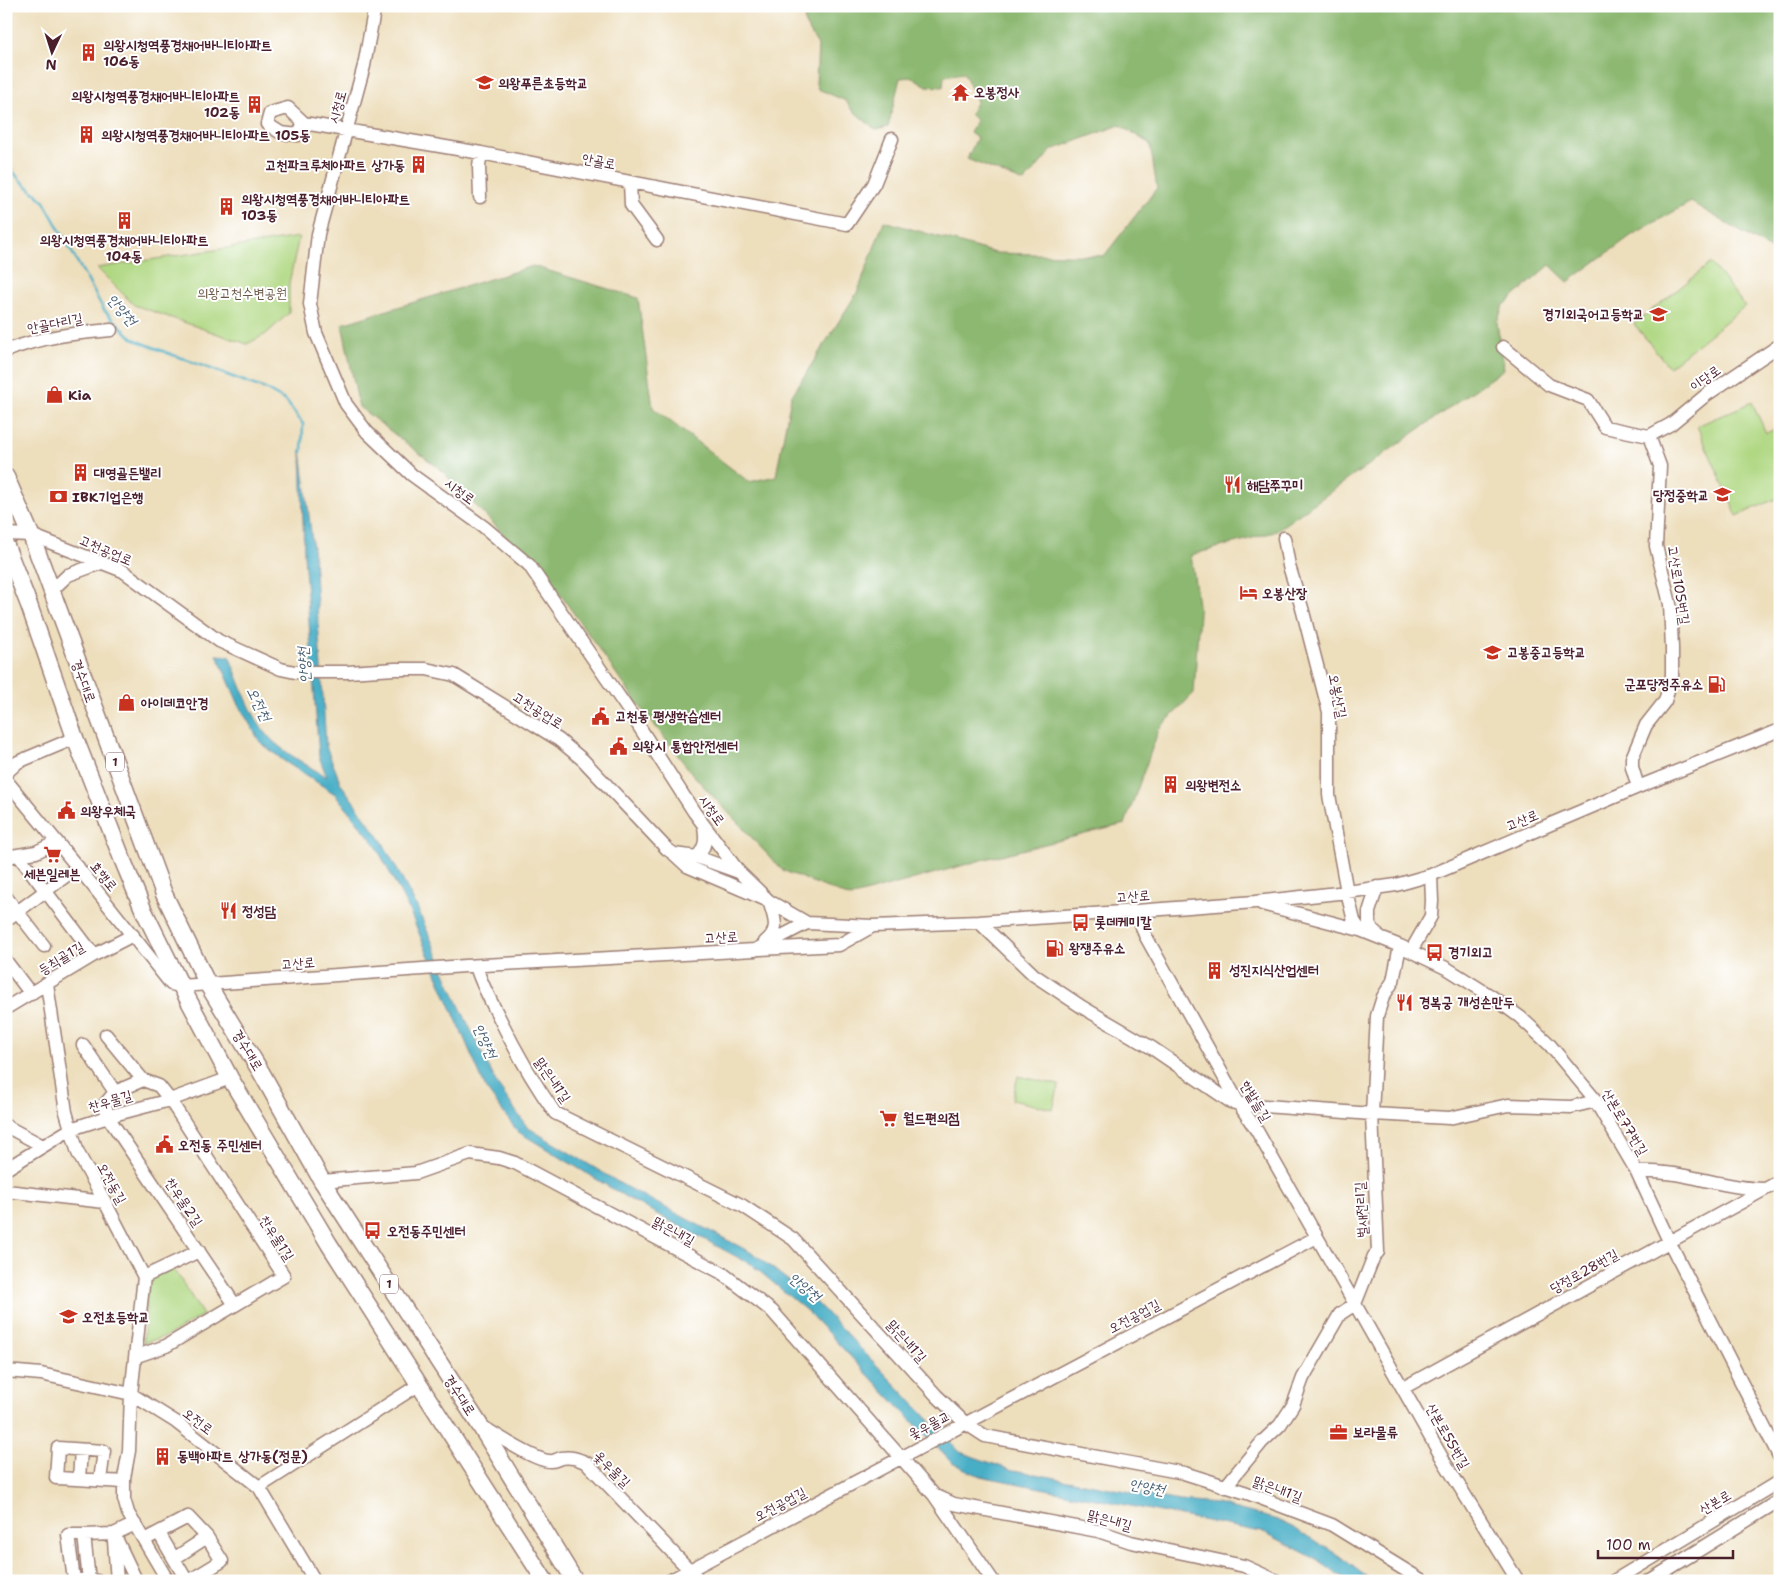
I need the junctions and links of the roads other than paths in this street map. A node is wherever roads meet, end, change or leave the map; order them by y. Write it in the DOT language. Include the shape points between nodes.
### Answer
graph roads {
  1 [pos="375,6"];
  2 [pos="304,123"];
  3 [pos="346,130"];
  4 [pos="892,139"];
  5 [pos="482,153"];
  6 [pos="630,182"];
  7 [pos="480,197"];
  8 [pos="657,240"];
  9 [pos="111,330"];
  10 [pos="1780,345"];
  11 [pos="1503,346"];
  12 [pos="6,351"];
  13 [pos="1648,436"];
  14 [pos="6,478"];
  15 [pos="6,534"];
  16 [pos="31,535"];
  17 [pos="1284,538"];
  18 [pos="6,546"];
  19 [pos="102,563"];
  20 [pos="51,591"];
  21 [pos="1780,730"];
  22 [pos="75,738"];
  23 [pos="6,773"];
  24 [pos="6,780"];
  25 [pos="1638,787"];
  26 [pos="704,826"];
  27 [pos="57,842"];
  28 [pos="674,854"];
  29 [pos="12,856"];
  30 [pos="697,857"];
  31 [pos="78,867"];
  32 [pos="739,872"];
  33 [pos="1431,875"];
  34 [pos="1377,887"];
  35 [pos="46,891"];
  36 [pos="1347,892"];
  37 [pos="6,897"];
  38 [pos="769,901"];
  39 [pos="1255,902"];
  40 [pos="17,911"];
  41 [pos="1136,911"];
  42 [pos="6,920"];
  43 [pos="807,922"];
  44 [pos="979,922"];
  45 [pos="873,926"];
  46 [pos="1360,930"];
  47 [pos="133,935"];
  48 [pos="1379,937"];
  49 [pos="44,946"];
  50 [pos="1406,948"];
  51 [pos="755,950"];
  52 [pos="94,956"];
  53 [pos="6,961"];
  54 [pos="470,966"];
  55 [pos="47,984"];
  56 [pos="208,985"];
  57 [pos="181,986"];
  58 [pos="31,994"];
  59 [pos="6,1008"];
  60 [pos="106,1034"];
  61 [pos="83,1045"];
  62 [pos="230,1078"];
  63 [pos="143,1080"];
  64 [pos="115,1092"];
  65 [pos="170,1100"];
  66 [pos="1596,1101"];
  67 [pos="1239,1104"];
  68 [pos="1372,1114"];
  69 [pos="108,1117"];
  70 [pos="6,1126"];
  71 [pos="71,1129"];
  72 [pos="43,1146"];
  73 [pos="6,1169"];
  74 [pos="1637,1172"];
  75 [pos="322,1181"];
  76 [pos="1780,1181"];
  77 [pos="1764,1189"];
  78 [pos="6,1191"];
  79 [pos="105,1202"];
  80 [pos="1317,1236"];
  81 [pos="1669,1241"];
  82 [pos="199,1251"];
  83 [pos="144,1277"];
  84 [pos="1355,1304"];
  85 [pos="235,1305"];
  86 [pos="136,1356"];
  87 [pos="6,1371"];
  88 [pos="420,1384"];
  89 [pos="1403,1388"];
  90 [pos="131,1394"];
  91 [pos="965,1423"];
  92 [pos="479,1424"];
  93 [pos="81,1450"];
  94 [pos="904,1456"];
  95 [pos="1780,1458"];
  96 [pos="79,1479"];
  97 [pos="100,1480"];
  98 [pos="1780,1481"];
  99 [pos="124,1482"];
  100 [pos="259,1487"];
  101 [pos="1225,1487"];
  102 [pos="934,1495"];
  103 [pos="1780,1500"];
  104 [pos="135,1524"];
  105 [pos="159,1533"];
  106 [pos="114,1534"];
  107 [pos="207,1537"];
  108 [pos="144,1540"];
  109 [pos="175,1558"];
  110 [pos="690,1570"];
  111 [pos="89,1580"];
  112 [pos="97,1581"];
  113 [pos="117,1581"];
  114 [pos="130,1581"];
  115 [pos="168,1581"];
  116 [pos="188,1581"];
  117 [pos="315,1581"];
  118 [pos="545,1581"];
  119 [pos="575,1581"];
  120 [pos="669,1581"];
  121 [pos="700,1581"];
  122 [pos="993,1581"];
  123 [pos="1277,1581"];
  124 [pos="1423,1581"];
  125 [pos="1518,1581"];
  126 [pos="1614,1581"];
  127 [pos="1649,1581"];
  1 -- 3 [label="street, 시청로" via="364,66"];
  2 -- 3 [label="street, 안골로"];
  3 -- 5 [label="street, 안골로"];
  3 -- 26 [label="street, 시청로" via="318,234 310,304 316,333 346,404 367,432 412,476 484,527 528,565"];
  4 -- 6 [label="street, 안골로" via="874,184 847,224"];
  5 -- 6 [label="street, 안골로"];
  5 -- 7 [label="street"];
  6 -- 8 [label="street" via="631,205"];
  9 -- 12 [label="street, 안골다리길" via="77,332 29,342"];
  10 -- 13 [label="street, 이당로" via="1706,394 1671,424"];
  11 -- 13 [label="street" via="1549,385 1588,400 1605,426"];
  13 -- 25 [label="street, 고산로105번길" via="1660,466 1656,546 1670,604 1672,676 1665,702 1646,725 1632,758"];
  14 -- 16 [label="main road, 경수대로 / 1"];
  15 -- 16 [label="street, 고천공업로"];
  16 -- 19 [label="street, 고천공업로"];
  16 -- 20 [label="main road, 경수대로 / 1"];
  17 -- 36 [label="street, 오봉산길" via="1288,566 1328,712 1329,795"];
  18 -- 22 [label="main road, 경수대로 / 1"];
  19 -- 20 [label="street" via="68,576"];
  19 -- 28 [label="street, 고천공업로" via="123,571 219,641 281,669 295,672 426,669 454,676 559,740 583,760"];
  20 -- 56 [label="main road, 경수대로 / 1" via="164,894"];
  21 -- 25 [label="street, 고산로"];
  22 -- 23 [label="street" via="18,762"];
  22 -- 57 [label="main road, 경수대로 / 1" via="143,909"];
  24 -- 27 [label="street, 효행로"];
  25 -- 33 [label="street, 고산로"];
  26 -- 30 [label="street" via="707,841"];
  26 -- 32 [label="street, 시청로"];
  27 -- 29 [label="street" via="36,852"];
  27 -- 31 [label="street, 효행로"];
  28 -- 30 [label="street"];
  28 -- 38 [label="street, 고천공업로" via="687,866"];
  29 -- 35 [label="street"];
  30 -- 32 [label="street"];
  31 -- 35 [label="street"];
  31 -- 47 [label="street, 효행로"];
  32 -- 38 [label="street, 시청로"];
  33 -- 34 [label="street, 고산로"];
  33 -- 50 [label="street, 벌새전리길" via="1431,916"];
  34 -- 36 [label="street, 고산로"];
  34 -- 48 [label="street" via="1369,912 1369,924"];
  35 -- 40 [label="street"];
  35 -- 52 [label="street"];
  36 -- 39 [label="street, 고산로"];
  36 -- 46 [label="street" via="1354,921"];
  37 -- 40 [label="street"];
  38 -- 43 [label="street, 시청로"];
  38 -- 51 [label="street" via="775,919 772,936"];
  39 -- 41 [label="street, 고산로"];
  39 -- 46 [label="street, 산본로77번길"];
  40 -- 42 [label="street"];
  40 -- 49 [label="street"];
  41 -- 44 [label="street, 고산로"];
  41 -- 67 [label="street, 한밭들길" via="1145,935"];
  43 -- 45 [label="street, 고산로"];
  43 -- 51 [label="street, 고산로"];
  44 -- 45 [label="street, 고산로"];
  44 -- 67 [label="street" via="1034,976 1152,1048 1231,1102"];
  45 -- 51 [label="street" via="839,945"];
  46 -- 48 [label="street, 산본로77번길"];
  47 -- 52 [label="street, 등칙골1길"];
  47 -- 57 [label="street, 효행로" via="171,984"];
  48 -- 50 [label="street, 산본로77번길"];
  50 -- 66 [label="street, 산본로77번길" via="1448,969 1520,1017 1549,1044"];
  50 -- 68 [label="street, 벌새전리길" via="1377,1016"];
  51 -- 54 [label="street, 고산로"];
  52 -- 55 [label="street, 등칙골1길"];
  53 -- 58 [label="street"];
  54 -- 56 [label="street, 고산로"];
  54 -- 91 [label="street, 맑은내1길" via="538,1090 555,1113 743,1206 793,1239"];
  55 -- 58 [label="street, 등칙골1길"];
  55 -- 71 [label="street, 오전동길"];
  56 -- 57 [label="street, 고산로"];
  56 -- 75 [label="main road, 경수대로 / 1"];
  57 -- 62 [label="main road, 경수대로 / 1"];
  58 -- 59 [label="street, 등칙골1길"];
  60 -- 63 [label="street"];
  61 -- 64 [label="street"];
  62 -- 65 [label="street, 찬우물길"];
  62 -- 88 [label="main road, 경수대로 / 1" via="329,1244"];
  63 -- 64 [label="street"];
  63 -- 65 [label="street" via="159,1086"];
  64 -- 69 [label="street" via="105,1104"];
  65 -- 69 [label="street, 찬우물길"];
  65 -- 85 [label="street, 찬우물1길" via="284,1276"];
  66 -- 68 [label="street" via="1570,1107 1508,1105 1449,1118"];
  66 -- 74 [label="street, 산본로77번길"];
  67 -- 68 [label="street"];
  67 -- 80 [label="street, 한밭들길"];
  68 -- 84 [label="street, 벌새전리길" via="1378,1252"];
  69 -- 71 [label="street, 찬우물길"];
  69 -- 82 [label="street, 찬우물2길"];
  70 -- 72 [label="street"];
  71 -- 72 [label="street, 찬우물길"];
  71 -- 79 [label="street, 오전동길" via="78,1153"];
  72 -- 73 [label="street, 찬우물길"];
  74 -- 77 [label="street" via="1660,1172"];
  74 -- 81 [label="street, 산본로77번길"];
  75 -- 92 [label="main road, 경수대로 / 1"];
  75 -- 94 [label="street, 맑은내길" via="416,1173 470,1154 515,1163 722,1273 772,1311"];
  76 -- 77 [label="street, 당정로28번길"];
  77 -- 81 [label="street, 당정로28번길"];
  78 -- 79 [label="street"];
  79 -- 83 [label="street, 오전동길"];
  80 -- 84 [label="street, 한밭들길"];
  80 -- 91 [label="street, 오전공업길"];
  81 -- 89 [label="street, 당정로28번길"];
  81 -- 95 [label="street, 산본로77번길"];
  82 -- 83 [label="street"];
  82 -- 85 [label="street, 찬우물2길"];
  83 -- 86 [label="street"];
  84 -- 89 [label="street, 산본로55번길"];
  84 -- 101 [label="street, 벌새전리길" via="1340,1314 1280,1425"];
  85 -- 86 [label="street, 찬우물1길" via="166,1346"];
  86 -- 90 [label="street"];
  87 -- 90 [label="street, 오전로" via="41,1374"];
  88 -- 100 [label="street"];
  88 -- 118 [label="main road, 경수대로 / 1"];
  89 -- 125 [label="street, 산본로55번길"];
  90 -- 99 [label="street" via="130,1451"];
  90 -- 100 [label="street, 오전로" via="176,1422"];
  91 -- 94 [label="street, 옻우물교"];
  91 -- 101 [label="street, 맑은내1길" via="985,1436 1184,1473"];
  92 -- 110 [label="street, 옻우물길" via="512,1445 550,1462 564,1457 587,1463"];
  92 -- 119 [label="main road, 경수대로 / 1"];
  93 -- 96 [label="street"];
  93 -- 96 [label="street" via="58,1448 56,1478"];
  93 -- 97 [label="street" via="104,1451"];
  94 -- 102 [label="street, 맑은내길"];
  94 -- 110 [label="street, 오전공업길"];
  96 -- 97 [label="street"];
  97 -- 99 [label="street"];
  98 -- 126 [label="street, 산본로"];
  99 -- 104 [label="street" via="124,1499"];
  100 -- 117 [label="street, 오전로"];
  101 -- 124 [label="street, 맑은내1길" via="1332,1525"];
  102 -- 122 [label="street, 맑은내길"];
  102 -- 123 [label="street, 맑은내길" via="954,1504 1098,1531 1131,1542 1244,1566"];
  103 -- 127 [label="street"];
  104 -- 106 [label="street"];
  104 -- 108 [label="street"];
  105 -- 107 [label="street" via="188,1517"];
  105 -- 108 [label="street"];
  105 -- 109 [label="street"];
  106 -- 111 [label="street" via="84,1535"];
  106 -- 113 [label="street"];
  106 -- 114 [label="street" via="136,1580"];
  107 -- 109 [label="street"];
  107 -- 116 [label="street" via="222,1561"];
  108 -- 115 [label="street"];
  109 -- 116 [label="street"];
  110 -- 120 [label="street, 오전공업길"];
  110 -- 121 [label="street, 옻우물길"];
  111 -- 112 [label="street"];
}
